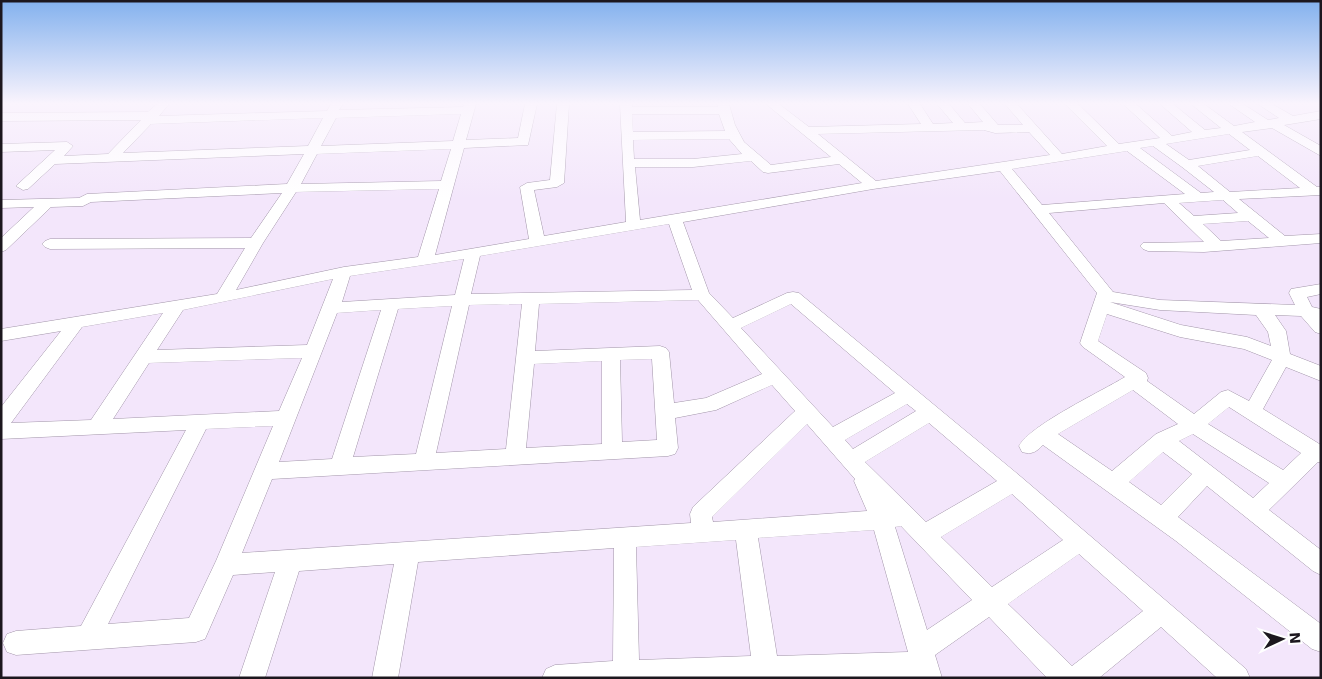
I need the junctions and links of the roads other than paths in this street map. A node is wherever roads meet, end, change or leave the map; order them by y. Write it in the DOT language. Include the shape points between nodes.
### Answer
graph roads {
  1 [pos="732,135"];
  2 [pos="133,136"];
  3 [pos="319,136"];
  4 [pos="461,136"];
  5 [pos="525,136"];
  6 [pos="561,136"];
  7 [pos="627,136"];
  8 [pos="660,136"];
  9 [pos="811,136"];
  10 [pos="1040,136"];
  11 [pos="1109,136"];
  12 [pos="1158,136"];
  13 [pos="1198,136"];
  14 [pos="1237,136"];
  15 [pos="1291,136"];
  16 [pos="1163,141"];
  17 [pos="458,146"];
  18 [pos="1,148"];
  19 [pos="1124,148"];
  20 [pos="312,150"];
  21 [pos="1260,152"];
  22 [pos="1321,152"];
  23 [pos="112,157"];
  24 [pos="755,157"];
  25 [pos="1059,158"];
  26 [pos="53,160"];
  27 [pos="841,160"];
  28 [pos="628,163"];
  29 [pos="1187,164"];
  30 [pos="1003,166"];
  31 [pos="874,184"];
  32 [pos="446,185"];
  33 [pos="23,186"];
  34 [pos="292,188"];
  35 [pos="1317,191"];
  36 [pos="1227,195"];
  37 [pos="1199,198"];
  38 [pos="1166,199"];
  39 [pos="46,203"];
  40 [pos="1,204"];
  41 [pos="1039,210"];
  42 [pos="1253,216"];
  43 [pos="674,218"];
  44 [pos="1190,221"];
  45 [pos="632,224"];
  46 [pos="1321,238"];
  47 [pos="537,241"];
  48 [pos="1282,241"];
  49 [pos="255,243"];
  50 [pos="50,244"];
  51 [pos="1148,246"];
  52 [pos="1217,246"];
  53 [pos="1,247"];
  54 [pos="473,252"];
  55 [pos="425,261"];
  56 [pos="344,272"];
  57 [pos="1321,289"];
  58 [pos="702,295"];
  59 [pos="223,298"];
  60 [pos="462,300"];
  61 [pos="531,300"];
  62 [pos="1101,301"];
  63 [pos="391,304"];
  64 [pos="177,306"];
  65 [pos="332,308"];
  66 [pos="1261,309"];
  67 [pos="1313,313"];
  68 [pos="78,322"];
  69 [pos="730,326"];
  70 [pos="1321,328"];
  71 [pos="1,335"];
  72 [pos="313,352"];
  73 [pos="611,354"];
  74 [pos="143,357"];
  75 [pos="525,358"];
  76 [pos="1282,358"];
  77 [pos="1321,374"];
  78 [pos="775,376"];
  79 [pos="1134,381"];
  80 [pos="909,394"];
  81 [pos="665,412"];
  82 [pos="807,412"];
  83 [pos="931,412"];
  84 [pos="1252,412"];
  85 [pos="285,418"];
  86 [pos="1,421"];
  87 [pos="200,422"];
  88 [pos="1194,425"];
  89 [pos="97,427"];
  90 [pos="1,431"];
  91 [pos="830,438"];
  92 [pos="1163,440"];
  93 [pos="612,451"];
  94 [pos="1318,453"];
  95 [pos="515,457"];
  96 [pos="424,462"];
  97 [pos="856,466"];
  98 [pos="340,467"];
  99 [pos="263,471"];
  100 [pos="1206,474"];
  101 [pos="1013,482"];
  102 [pos="1113,482"];
  103 [pos="1284,482"];
  104 [pos="1254,511"];
  105 [pos="905,516"];
  106 [pos="1163,518"];
  107 [pos="882,520"];
  108 [pos="746,530"];
  109 [pos="703,533"];
  110 [pos="924,535"];
  111 [pos="626,538"];
  112 [pos="1080,541"];
  113 [pos="408,553"];
  114 [pos="290,561"];
  115 [pos="1321,564"];
  116 [pos="226,565"];
  117 [pos="991,603"];
  118 [pos="1161,612"];
  119 [pos="88,638"];
  120 [pos="1321,640"];
  121 [pos="16,643"];
  122 [pos="924,664"];
  123 [pos="766,669"];
  124 [pos="626,675"];
  125 [pos="252,678"];
  126 [pos="385,678"];
  127 [pos="555,678"];
  128 [pos="1065,678"];
  129 [pos="1078,678"];
  130 [pos="1237,678"];
  1 -- 24 [label="street" via="748,154"];
  2 -- 23 [label="street"];
  3 -- 20 [label="street"];
  4 -- 17 [label="street"];
  5 -- 17 [label="street" via="524,142"];
  6 -- 47 [label="street" via="557,183 527,186"];
  7 -- 8 [label="street"];
  7 -- 28 [label="street"];
  9 -- 27 [label="street"];
  10 -- 25 [label="street"];
  11 -- 19 [label="street"];
  12 -- 16 [label="street"];
  13 -- 16 [label="street"];
  14 -- 21 [label="street"];
  15 -- 22 [label="street"];
  16 -- 19 [label="street"];
  16 -- 29 [label="street"];
  17 -- 20 [label="street"];
  17 -- 32 [label="street"];
  18 -- 26 [label="street" via="67,146"];
  19 -- 25 [label="street"];
  19 -- 37 [label="street"];
  20 -- 23 [label="street"];
  20 -- 34 [label="street"];
  21 -- 29 [label="street"];
  21 -- 35 [label="street"];
  23 -- 26 [label="street"];
  24 -- 27 [label="street" via="768,169"];
  24 -- 28 [label="street" via="693,163"];
  25 -- 30 [label="street"];
  26 -- 33 [label="street"];
  27 -- 31 [label="street"];
  28 -- 45 [label="street"];
  29 -- 36 [label="street"];
  30 -- 31 [label="street"];
  30 -- 41 [label="street"];
  31 -- 43 [label="street"];
  32 -- 34 [label="street"];
  32 -- 55 [label="street"];
  34 -- 39 [label="street"];
  34 -- 49 [label="street"];
  35 -- 36 [label="street"];
  36 -- 37 [label="street"];
  36 -- 42 [label="street"];
  37 -- 38 [label="street"];
  38 -- 41 [label="street"];
  38 -- 44 [label="street"];
  39 -- 40 [label="street"];
  39 -- 53 [label="street"];
  41 -- 62 [label="street" via="1106,292"];
  42 -- 44 [label="street"];
  42 -- 48 [label="street"];
  43 -- 45 [label="street"];
  43 -- 58 [label="street"];
  44 -- 52 [label="street"];
  45 -- 47 [label="street"];
  46 -- 48 [label="street"];
  47 -- 54 [label="street"];
  48 -- 52 [label="street"];
  49 -- 50 [label="street"];
  49 -- 59 [label="street"];
  51 -- 52 [label="street"];
  54 -- 55 [label="street"];
  54 -- 60 [label="street"];
  55 -- 56 [label="street"];
  56 -- 59 [label="street"];
  56 -- 65 [label="street"];
  57 -- 67 [label="street" via="1297,293"];
  58 -- 61 [label="street"];
  58 -- 69 [label="street"];
  59 -- 64 [label="street"];
  60 -- 61 [label="street"];
  60 -- 63 [label="street"];
  60 -- 96 [label="street"];
  61 -- 75 [label="street"];
  62 -- 66 [label="street"];
  62 -- 76 [label="street" via="1180,331 1247,343"];
  62 -- 79 [label="street" via="1089,343 1139,378"];
  63 -- 65 [label="street"];
  63 -- 98 [label="street"];
  64 -- 68 [label="street"];
  64 -- 74 [label="street"];
  65 -- 72 [label="street"];
  66 -- 67 [label="street"];
  66 -- 76 [label="street" via="1277,331"];
  67 -- 70 [label="street"];
  68 -- 71 [label="street"];
  68 -- 86 [label="street"];
  69 -- 78 [label="street"];
  69 -- 80 [label="street" via="793,297"];
  72 -- 74 [label="street"];
  72 -- 85 [label="street"];
  73 -- 75 [label="street"];
  73 -- 81 [label="street" via="660,352"];
  73 -- 93 [label="street"];
  74 -- 89 [label="street"];
  75 -- 95 [label="street"];
  76 -- 77 [label="street"];
  76 -- 84 [label="street"];
  78 -- 81 [label="street" via="709,405"];
  78 -- 82 [label="street"];
  79 -- 88 [label="street"];
  79 -- 102 [label="street" via="1035,440"];
  80 -- 83 [label="street"];
  80 -- 91 [label="street"];
  81 -- 93 [label="street" via="668,448"];
  82 -- 91 [label="street"];
  82 -- 109 [label="street" via="701,514"];
  83 -- 97 [label="street"];
  83 -- 101 [label="street"];
  84 -- 88 [label="street" via="1228,397"];
  84 -- 94 [label="street"];
  85 -- 87 [label="street"];
  85 -- 99 [label="street"];
  87 -- 89 [label="street"];
  87 -- 119 [label="street"];
  88 -- 92 [label="street"];
  88 -- 103 [label="street"];
  89 -- 90 [label="street"];
  91 -- 97 [label="street"];
  92 -- 100 [label="street"];
  92 -- 102 [label="street"];
  93 -- 95 [label="street"];
  94 -- 103 [label="street"];
  95 -- 96 [label="street"];
  96 -- 98 [label="street"];
  97 -- 105 [label="street"];
  97 -- 107 [label="street"];
  98 -- 99 [label="street"];
  99 -- 116 [label="street"];
  100 -- 104 [label="street"];
  100 -- 106 [label="street"];
  101 -- 110 [label="street"];
  101 -- 112 [label="street"];
  102 -- 106 [label="street"];
  103 -- 104 [label="street"];
  104 -- 115 [label="street"];
  105 -- 107 [label="street"];
  105 -- 110 [label="street"];
  106 -- 120 [label="street" via="1262,591"];
  107 -- 108 [label="street"];
  107 -- 122 [label="street"];
  108 -- 109 [label="street"];
  108 -- 123 [label="street"];
  109 -- 111 [label="street"];
  110 -- 117 [label="street"];
  111 -- 113 [label="street"];
  111 -- 124 [label="street"];
  112 -- 117 [label="street"];
  112 -- 118 [label="street"];
  113 -- 114 [label="street"];
  113 -- 126 [label="street"];
  114 -- 116 [label="street"];
  114 -- 125 [label="street"];
  116 -- 119 [label="street" via="196,630"];
  117 -- 122 [label="street"];
  117 -- 128 [label="street"];
  118 -- 129 [label="street"];
  118 -- 130 [label="street"];
  119 -- 121 [label="street"];
  122 -- 123 [label="street"];
  123 -- 124 [label="street"];
  124 -- 127 [label="street"];
}
